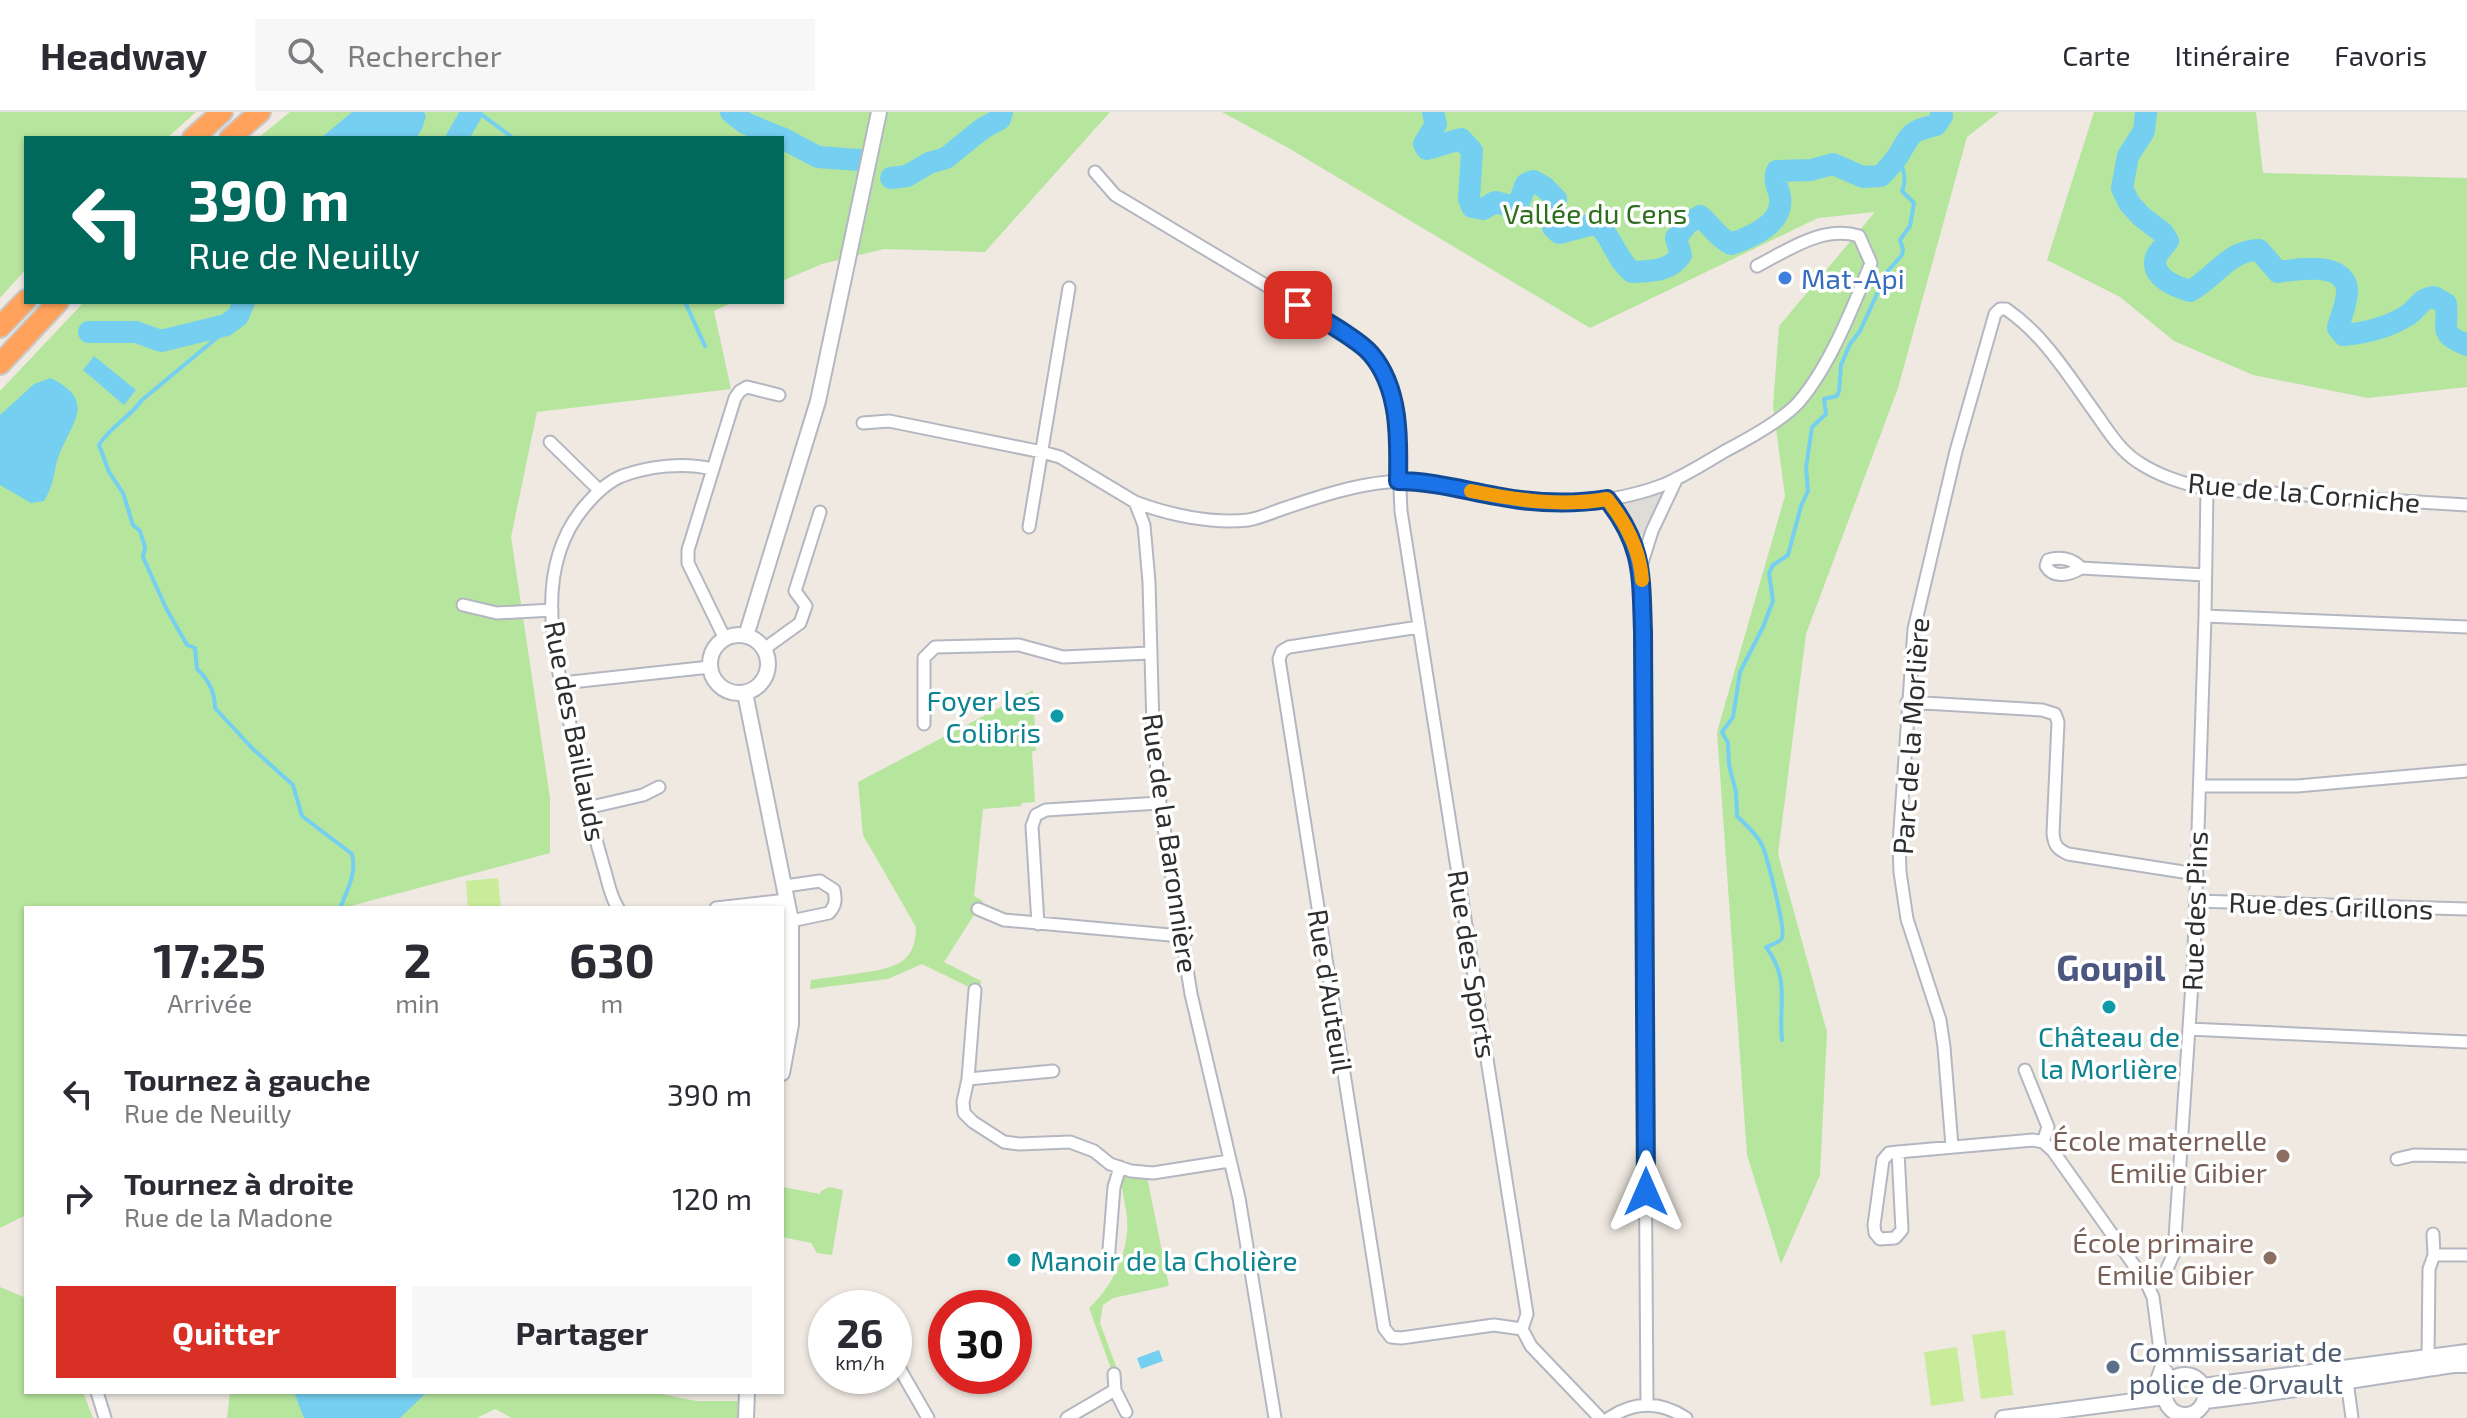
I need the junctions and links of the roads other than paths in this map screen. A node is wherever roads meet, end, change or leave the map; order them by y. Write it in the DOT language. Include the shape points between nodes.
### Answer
graph roads {
  1 [pos="222,112"];
  2 [pos="260,112"];
  3 [pos="879,112"];
  4 [pos="195,136"];
  5 [pos="232,136"];
  6 [pos="1095,172"];
  7 [pos="1757,266"];
  8 [pos="1069,288"];
  9 [pos="24,302"];
  10 [pos="56,304"];
  11 [pos="0,327"];
  12 [pos="1990,329"];
  13 [pos="0,364"];
  14 [pos="779,395"];
  15 [pos="863,423"];
  16 [pos="550,442"];
  17 [pos="1042,452"];
  18 [pos="712,469"];
  19 [pos="1677,478"];
  20 [pos="1398,481"];
  21 [pos="2207,489"];
  22 [pos="599,490"];
  23 [pos="1607,499"];
  24 [pos="1135,502"];
  25 [pos="2467,505"];
  26 [pos="820,512"];
  27 [pos="1029,527"];
  28 [pos="1641,566"];
  29 [pos="2081,568"];
  30 [pos="2205,575"];
  31 [pos="463,605"];
  32 [pos="552,610"];
  33 [pos="2205,616"];
  34 [pos="1419,627"];
  35 [pos="2467,627"];
  36 [pos="746,636"];
  37 [pos="725,639"];
  38 [pos="764,649"];
  39 [pos="1150,653"];
  40 [pos="710,667"];
  41 [pos="562,683"];
  42 [pos="745,693"];
  43 [pos="1907,702"];
  44 [pos="924,724"];
  45 [pos="2467,771"];
  46 [pos="2200,786"];
  47 [pos="659,787"];
  48 [pos="1160,803"];
  49 [pos="587,808"];
  50 [pos="2196,874"];
  51 [pos="786,893"];
  52 [pos="2195,901"];
  53 [pos="617,906"];
  54 [pos="725,906"];
  55 [pos="978,909"];
  56 [pos="2467,909"];
  57 [pos="791,921"];
  58 [pos="1038,924"];
  59 [pos="1181,936"];
  60 [pos="975,990"];
  61 [pos="2189,1029"];
  62 [pos="2467,1042"];
  63 [pos="784,1061"];
  64 [pos="2025,1070"];
  65 [pos="1053,1071"];
  66 [pos="968,1079"];
  67 [pos="2043,1142"];
  68 [pos="1952,1146"];
  69 [pos="1898,1152"];
  70 [pos="2467,1156"];
  71 [pos="2397,1159"];
  72 [pos="1229,1161"];
  73 [pos="1120,1167"];
  74 [pos="2433,1234"];
  75 [pos="2434,1255"];
  76 [pos="2467,1255"];
  77 [pos="1108,1262"];
  78 [pos="2146,1282"];
  79 [pos="1522,1329"];
  80 [pos="2428,1357"];
  81 [pos="2467,1364"];
  82 [pos="2162,1365"];
  83 [pos="1114,1374"];
  84 [pos="2172,1379"];
  85 [pos="2347,1381"];
  86 [pos="912,1390"];
  87 [pos="1115,1390"];
  88 [pos="2204,1393"];
  89 [pos="98,1394"];
  90 [pos="747,1394"];
  91 [pos="2165,1397"];
  92 [pos="2144,1400"];
  93 [pos="1647,1404"];
  94 [pos="1126,1412"];
  95 [pos="2187,1417"];
  96 [pos="105,1418"];
  97 [pos="746,1418"];
  98 [pos="928,1418"];
  99 [pos="1067,1418"];
  100 [pos="1275,1418"];
  101 [pos="1600,1418"];
  102 [pos="1609,1418"];
  103 [pos="1686,1418"];
  104 [pos="2003,1418"];
  105 [pos="2352,1418"];
  1 -- 4 [label="highway"];
  2 -- 5 [label="highway"];
  3 -- 36 [label="street" via="818,401"];
  6 -- 20 [label="street, Rue des Sports" via="1115,195 1370,352 1388,381 1397,424"];
  7 -- 19 [label="street" via="1817,236 1844,231 1859,236 1871,263 1817,377 1796,405 1750,438"];
  8 -- 17 [label="street"];
  9 -- 11 [label="highway"];
  10 -- 13 [label="highway"];
  12 -- 21 [label="street, Rue de la Corniche" via="2000,309 2015,315 2040,338 2135,461 2157,474"];
  12 -- 43 [label="street, Parc de la Morlière" via="1914,629"];
  14 -- 18 [label="street" via="747,387 740,391"];
  15 -- 17 [label="street" via="889,421"];
  16 -- 22 [label="street"];
  17 -- 24 [label="street" via="1060,457"];
  17 -- 27 [label="street"];
  18 -- 22 [label="street, Rue des Baillauds" via="651,468"];
  18 -- 37 [label="street" via="688,563"];
  19 -- 23 [label="street"];
  19 -- 28 [label="street"];
  20 -- 23 [label="street" via="1536,502"];
  20 -- 24 [label="street" via="1368,483 1251,520 1223,521"];
  20 -- 34 [label="street, Rue des Sports"];
  21 -- 25 [label="street, Rue de la Corniche"];
  21 -- 30 [label="street, Rue des Pins"];
  22 -- 32 [label="street, Rue des Baillauds" via="574,518 562,543"];
  23 -- 28 [label="street" via="1636,547"];
  24 -- 39 [label="street, Rue de la Baronnière" via="1144,525"];
  26 -- 38 [label="street" via="795,591 806,606 800,623"];
  28 -- 93 [label="street"];
  29 -- 30 [label="street"];
  30 -- 33 [label="street, Rue des Pins"];
  31 -- 32 [label="street" via="497,613"];
  32 -- 41 [label="street, Rue des Baillauds"];
  33 -- 35 [label="street"];
  33 -- 46 [label="street, Rue des Pins"];
  34 -- 79 [label="street, Rue des Sports" via="1527,1314"];
  34 -- 79 [label="street, Rue d'Auteuil" via="1289,647 1279,659 1384,1328 1391,1337 1401,1338 1494,1325"];
  36 -- 37 [label="street"];
  36 -- 38 [label="street"];
  37 -- 40 [label="street" via="713,652"];
  38 -- 42 [label="street" via="765,677"];
  39 -- 44 [label="street" via="1063,657 1019,645 935,647 924,658"];
  39 -- 48 [label="street, Rue de la Baronnière"];
  40 -- 41 [label="street"];
  40 -- 42 [label="street" via="722,688"];
  41 -- 49 [label="street, Rue des Baillauds"];
  42 -- 51 [label="street"];
  43 -- 50 [label="street" via="2055,714 2053,833 2058,849"];
  43 -- 68 [label="street, Parc de la Morlière" via="1900,872 1907,919 1940,1020"];
  45 -- 46 [label="street" via="2297,786"];
  46 -- 50 [label="street, Rue des Pins"];
  47 -- 49 [label="street"];
  48 -- 58 [label="street" via="1046,810 1036,815 1032,826"];
  48 -- 59 [label="street, Rue de la Baronnière"];
  49 -- 53 [label="street, Rue des Baillauds"];
  50 -- 52 [label="street, Rue des Pins"];
  51 -- 54 [label="street"];
  51 -- 57 [label="street"];
  51 -- 57 [label="street" via="820,881 834,890 836,898 829,913"];
  52 -- 56 [label="street, Rue des Grillons"];
  52 -- 61 [label="street, Rue des Pins"];
  55 -- 58 [label="street" via="1004,920"];
  57 -- 63 [label="street" via="791,1024"];
  58 -- 59 [label="street"];
  59 -- 72 [label="street, Rue de la Baronnière"];
  60 -- 66 [label="street"];
  61 -- 62 [label="street"];
  61 -- 78 [label="street, Rue des Pins" via="2174,1253 2166,1271"];
  64 -- 67 [label="street" via="2048,1127"];
  65 -- 66 [label="street"];
  66 -- 73 [label="street" via="964,1113 1004,1142 1070,1142"];
  67 -- 68 [label="street"];
  67 -- 78 [label="street"];
  68 -- 69 [label="street"];
  69 -- 69 [label="street" via="1902,1230 1895,1238 1880,1239 1874,1225 1883,1160"];
  70 -- 71 [label="street"];
  72 -- 73 [label="street" via="1153,1173"];
  72 -- 100 [label="street, Rue de la Baronnière"];
  73 -- 77 [label="street"];
  74 -- 75 [label="street"];
  75 -- 76 [label="street"];
  75 -- 80 [label="street" via="2429,1269"];
  78 -- 82 [label="street" via="2153,1297"];
  79 -- 101 [label="street" via="1531,1346"];
  80 -- 81 [label="street"];
  80 -- 88 [label="street"];
  81 -- 85 [label="street"];
  82 -- 84 [label="street"];
  82 -- 92 [label="street"];
  83 -- 87 [label="street"];
  84 -- 88 [label="street" via="2195,1377"];
  84 -- 91 [label="street"];
  85 -- 88 [label="street"];
  85 -- 105 [label="street"];
  86 -- 98 [label="street"];
  87 -- 94 [label="street"];
  87 -- 99 [label="street"];
  88 -- 95 [label="street" via="2198,1411"];
  89 -- 96 [label="street"];
  90 -- 97 [label="street"];
  91 -- 92 [label="street"];
  91 -- 95 [label="street" via="2174,1412"];
  92 -- 104 [label="street"];
  93 -- 102 [label="street"];
  93 -- 103 [label="street"];
}
